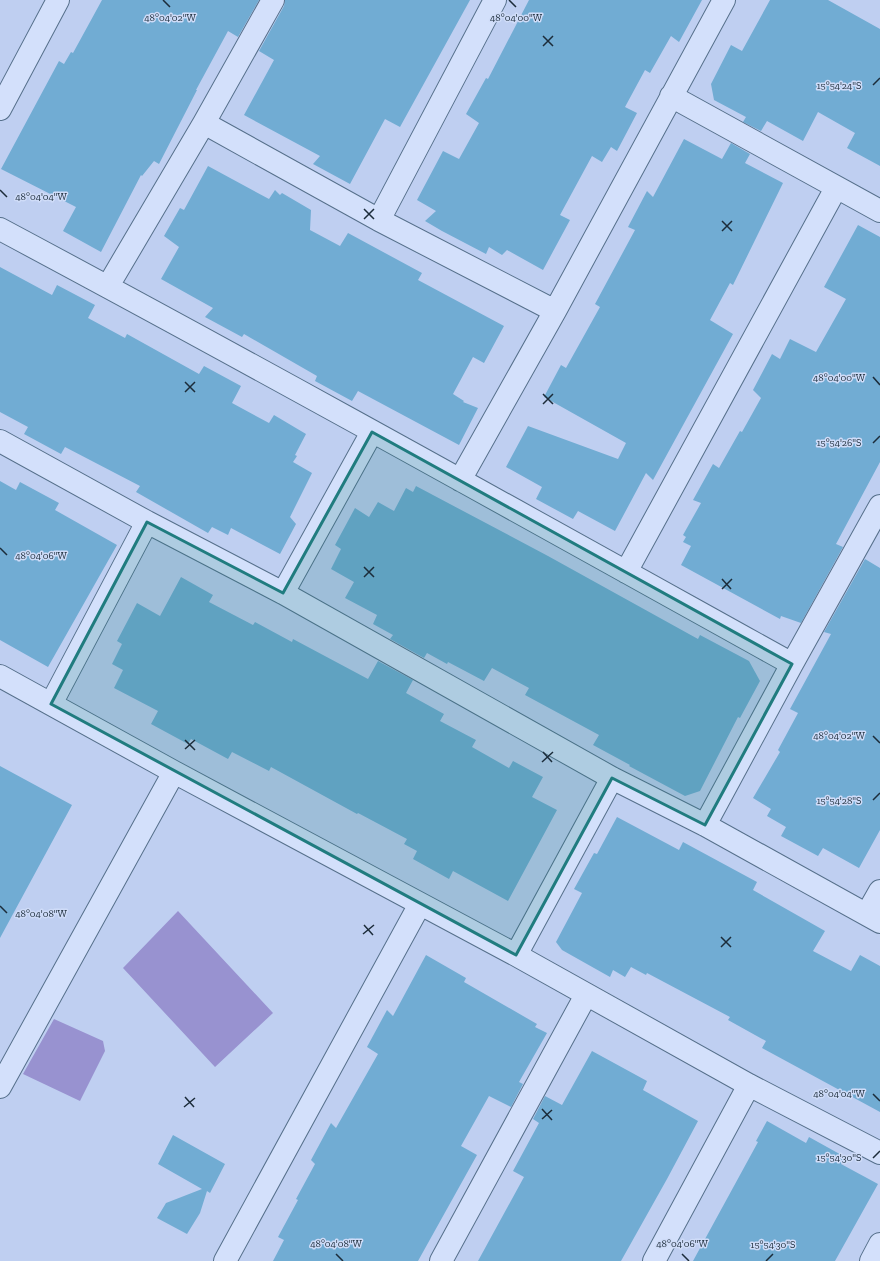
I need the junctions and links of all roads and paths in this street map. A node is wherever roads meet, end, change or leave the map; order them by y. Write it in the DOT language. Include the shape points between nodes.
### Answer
graph roads {
  1 [pos="58,0"];
  2 [pos="273,0"];
  3 [pos="495,0"];
  4 [pos="724,0"];
  5 [pos="671,96"];
  6 [pos="0,109"];
  7 [pos="204,123"];
  8 [pos="836,188"];
  9 [pos="880,211"];
  10 [pos="379,220"];
  11 [pos="0,229"];
  12 [pos="108,286"];
  13 [pos="555,311"];
  14 [pos="372,432"];
  15 [pos="0,441"];
  16 [pos="460,480"];
  17 [pos="880,506"];
  18 [pos="147,522"];
  19 [pos="626,572"];
  20 [pos="283,593"];
  21 [pos="792,664"];
  22 [pos="0,676"];
  23 [pos="51,704"];
  24 [pos="174,772"];
  25 [pos="612,778"];
  26 [pos="705,826"];
  27 [pos="880,891"];
  28 [pos="420,904"];
  29 [pos="873,918"];
  30 [pos="516,955"];
  31 [pos="586,995"];
  32 [pos="749,1085"];
  33 [pos="0,1087"];
  34 [pos="880,1153"];
  35 [pos="880,1244"];
  36 [pos="225,1261"];
  37 [pos="441,1261"];
  38 [pos="654,1261"];
  39 [pos="871,1261"];
  1 -- 6 [label="street"];
  2 -- 7 [label="street"];
  3 -- 10 [label="street"];
  4 -- 5 [label="street"];
  5 -- 8 [label="street"];
  5 -- 13 [label="street"];
  7 -- 10 [label="street"];
  7 -- 12 [label="street"];
  8 -- 9 [label="street"];
  8 -- 19 [label="street"];
  10 -- 13 [label="street"];
  11 -- 12 [label="street"];
  12 -- 14 [label="street"];
  13 -- 16 [label="street"];
  14 -- 16 [label="street"];
  14 -- 20 [label="street"];
  15 -- 18 [label="street"];
  16 -- 19 [label="street"];
  17 -- 21 [label="street"];
  18 -- 20 [label="street"];
  18 -- 23 [label="street"];
  19 -- 21 [label="street"];
  20 -- 25 [label="street"];
  21 -- 26 [label="street"];
  22 -- 23 [label="street"];
  23 -- 24 [label="street"];
  24 -- 28 [label="street"];
  24 -- 33 [label="street"];
  25 -- 26 [label="street"];
  25 -- 30 [label="street"];
  26 -- 29 [label="street"];
  27 -- 29 [label="street"];
  28 -- 30 [label="street"];
  28 -- 36 [label="street"];
  30 -- 31 [label="street"];
  31 -- 32 [label="street"];
  31 -- 37 [label="street"];
  32 -- 34 [label="street"];
  32 -- 38 [label="street"];
  35 -- 39 [label="street"];
}
